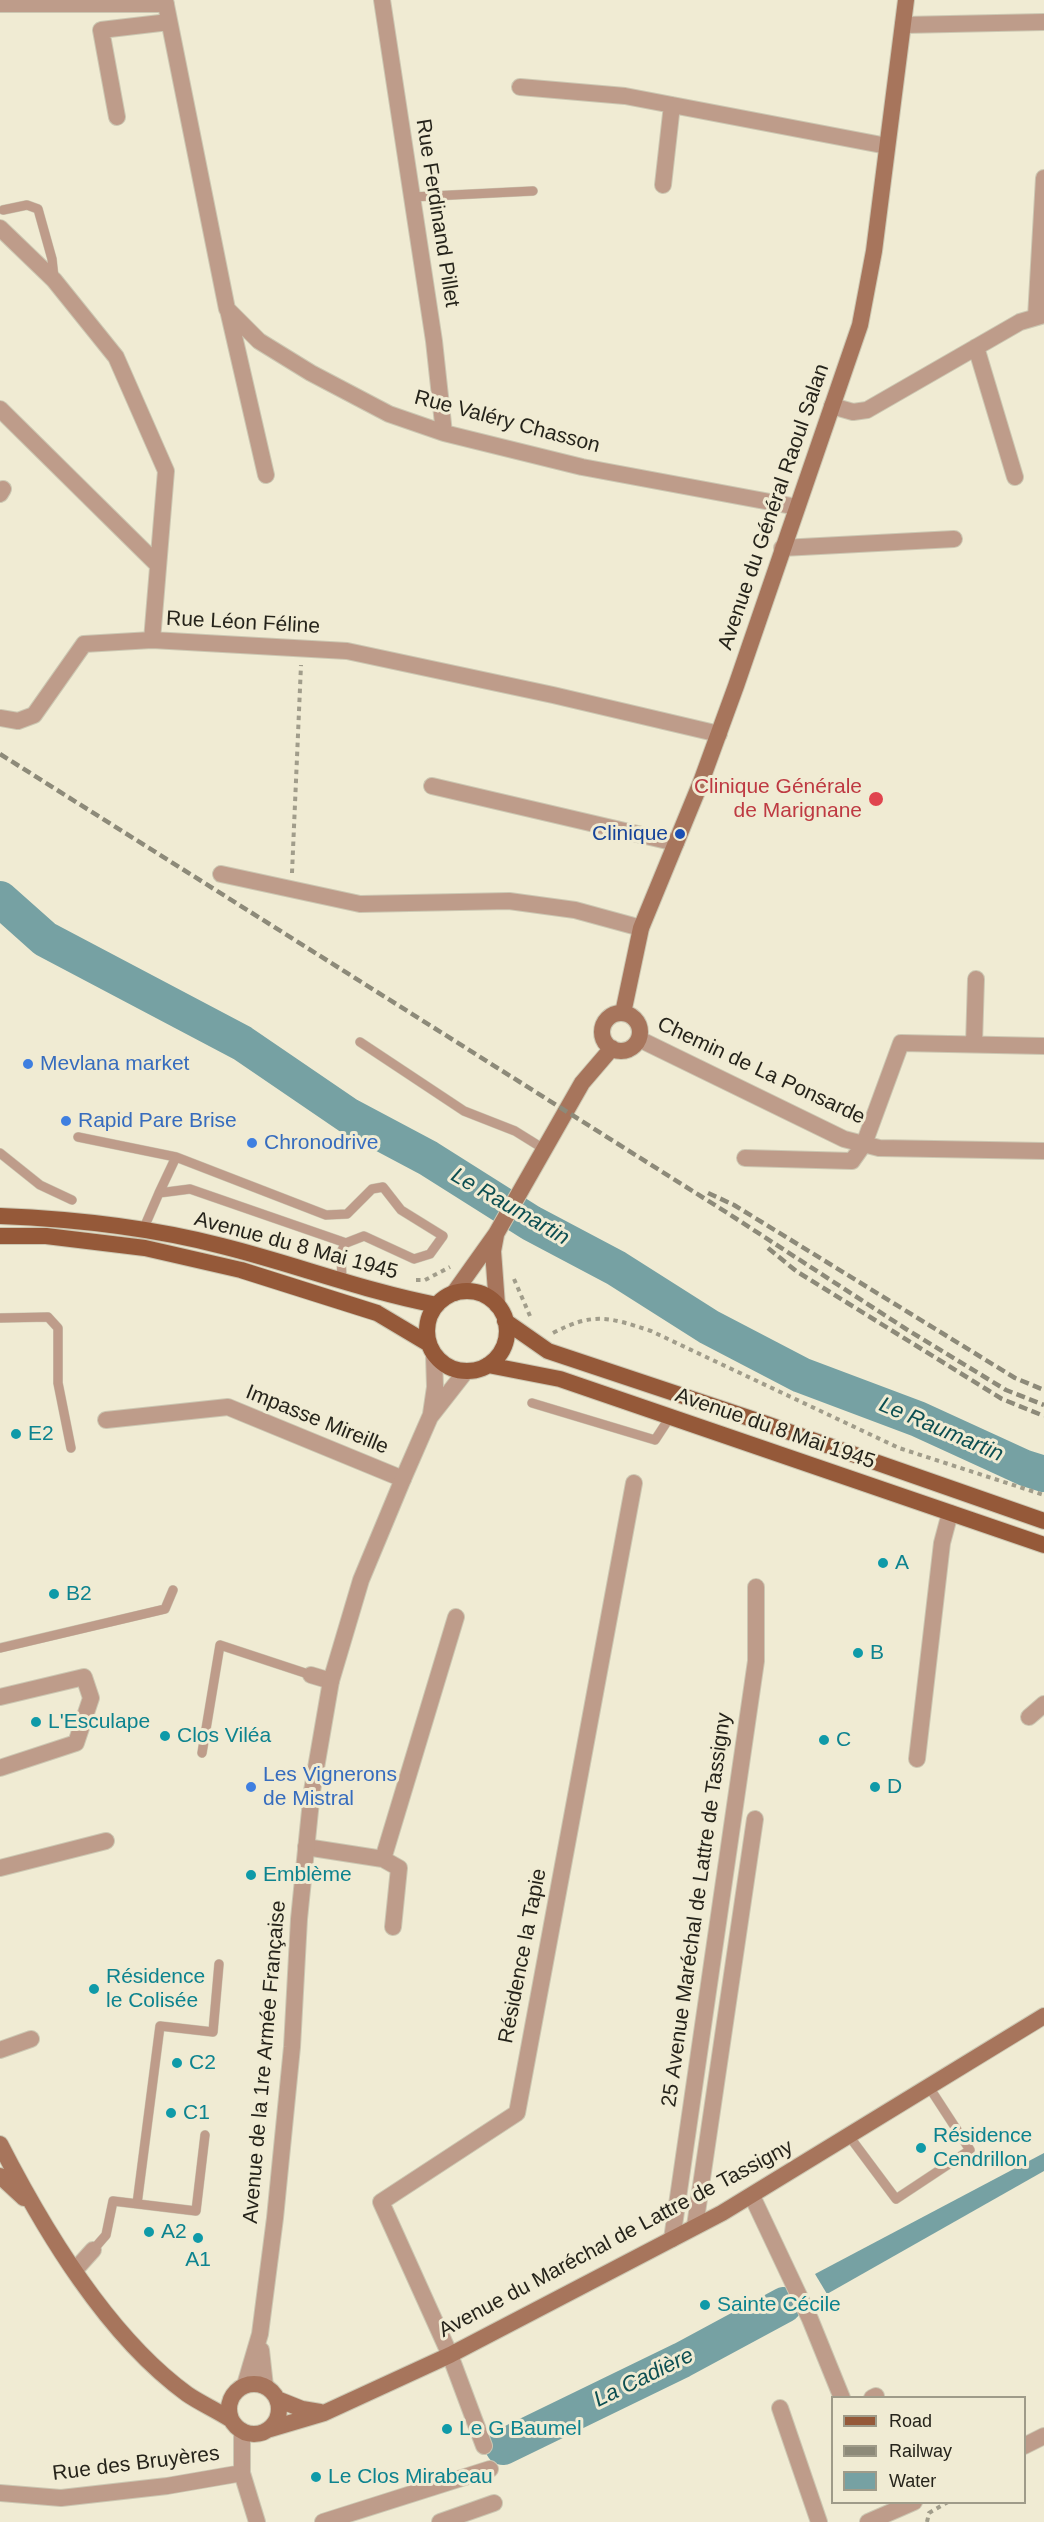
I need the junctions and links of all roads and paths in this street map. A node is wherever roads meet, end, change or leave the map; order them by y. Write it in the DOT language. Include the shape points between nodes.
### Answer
graph roads {
  1 [pos="382,0"];
  2 [pos="906,0"];
  3 [pos="165,2"];
  4 [pos="0,4"];
  5 [pos="169,22"];
  6 [pos="1044,22"];
  7 [pos="903,25"];
  8 [pos="520,87"];
  9 [pos="672,105"];
  10 [pos="117,117"];
  11 [pos="887,146"];
  12 [pos="1044,178"];
  13 [pos="663,185"];
  14 [pos="532,191"];
  15 [pos="412,197"];
  16 [pos="3,210"];
  17 [pos="0,228"];
  18 [pos="54,280"];
  19 [pos="227,309"];
  20 [pos="1040,316"];
  21 [pos="976,347"];
  22 [pos="832,406"];
  23 [pos="0,409"];
  24 [pos="444,433"];
  25 [pos="266,475"];
  26 [pos="1015,477"];
  27 [pos="796,507"];
  28 [pos="954,539"];
  29 [pos="782,548"];
  30 [pos="158,565"];
  31 [pos="152,640"];
  32 [pos="301,650"];
  33 [pos="0,718"];
  34 [pos="719,734"];
  35 [pos="432,786"];
  36 [pos="676,843"];
  37 [pos="221,874"];
  38 [pos="291,889"];
  39 [pos="641,928"];
  40 [pos="976,979"];
  41 [pos="623,1013"];
  42 [pos="639,1039"];
  43 [pos="360,1041"];
  44 [pos="974,1044"];
  45 [pos="1044,1046"];
  46 [pos="612,1048"];
  47 [pos="78,1137"];
  48 [pos="864,1144"];
  49 [pos="544,1149"];
  50 [pos="1044,1151"];
  51 [pos="0,1154"];
  52 [pos="176,1157"];
  53 [pos="745,1158"];
  54 [pos="159,1193"];
  55 [pos="72,1200"];
  56 [pos="0,1216"];
  57 [pos="499,1228"];
  58 [pos="143,1230"];
  59 [pos="0,1236"];
  60 [pos="346,1243"];
  61 [pos="453,1266"];
  62 [pos="514,1277"];
  63 [pos="414,1281"];
  64 [pos="342,1282"];
  65 [pos="454,1293"];
  66 [pos="437,1305"];
  67 [pos="497,1305"];
  68 [pos="0,1318"];
  69 [pos="505,1321"];
  70 [pos="533,1322"];
  71 [pos="432,1349"];
  72 [pos="548,1351"];
  73 [pos="488,1365"];
  74 [pos="466,1371"];
  75 [pos="532,1402"];
  76 [pos="430,1417"];
  77 [pos="670,1417"];
  78 [pos="106,1420"];
  79 [pos="71,1448"];
  80 [pos="403,1479"];
  81 [pos="634,1483"];
  82 [pos="1044,1495"];
  83 [pos="950,1513"];
  84 [pos="1044,1521"];
  85 [pos="1044,1545"];
  86 [pos="756,1587"];
  87 [pos="173,1590"];
  88 [pos="456,1617"];
  89 [pos="0,1648"];
  90 [pos="311,1675"];
  91 [pos="331,1681"];
  92 [pos="0,1696"];
  93 [pos="1044,1704"];
  94 [pos="1029,1717"];
  95 [pos="202,1753"];
  96 [pos="917,1759"];
  97 [pos="0,1768"];
  98 [pos="755,1819"];
  99 [pos="106,1841"];
  100 [pos="306,1847"];
  101 [pos="383,1859"];
  102 [pos="0,1868"];
  103 [pos="393,1927"];
  104 [pos="219,1964"];
  105 [pos="1044,2016"];
  106 [pos="31,2039"];
  107 [pos="0,2049"];
  108 [pos="929,2087"];
  109 [pos="205,2135"];
  110 [pos="849,2136"];
  111 [pos="0,2144"];
  112 [pos="0,2176"];
  113 [pos="752,2196"];
  114 [pos="31,2204"];
  115 [pos="137,2204"];
  116 [pos="695,2226"];
  117 [pos="672,2238"];
  118 [pos="93,2250"];
  119 [pos="75,2270"];
  120 [pos="260,2334"];
  121 [pos="450,2355"];
  122 [pos="265,2386"];
  123 [pos="239,2389"];
  124 [pos="188,2395"];
  125 [pos="842,2396"];
  126 [pos="277,2398"];
  127 [pos="780,2408"];
  128 [pos="324,2413"];
  129 [pos="230,2419"];
  130 [pos="270,2429"];
  131 [pos="242,2431"];
  132 [pos="1044,2436"];
  133 [pos="484,2445"];
  134 [pos="1026,2445"];
  135 [pos="490,2469"];
  136 [pos="242,2474"];
  137 [pos="0,2493"];
  138 [pos="494,2503"];
  139 [pos="909,2504"];
  140 [pos="945,2504"];
  141 [pos="888,2513"];
  142 [pos="257,2522"];
  143 [pos="323,2522"];
  144 [pos="440,2522"];
  145 [pos="819,2522"];
  146 [pos="868,2522"];
  147 [pos="927,2522"];
  1 -- 15 [label="street, Rue Ferdinand Pillet"];
  2 -- 7 [label="main road, Avenue du Général Raoul Salan"];
  3 -- 4 [label="street"];
  3 -- 5 [label="street"];
  5 -- 10 [label="street" via="101,30"];
  5 -- 19 [label="street"];
  6 -- 7 [label="street"];
  7 -- 11 [label="main road, Avenue du Général Raoul Salan"];
  8 -- 9 [label="street" via="625,96"];
  9 -- 11 [label="street"];
  9 -- 13 [label="street"];
  11 -- 22 [label="main road, Avenue du Général Raoul Salan" via="862,316"];
  12 -- 20 [label="street"];
  14 -- 15 [label="lane"];
  15 -- 24 [label="street, Rue Ferdinand Pillet"];
  16 -- 18 [label="lane" via="27,206 38,209"];
  17 -- 18 [label="street, Rue Léon Féline"];
  18 -- 30 [label="street, Rue Léon Féline" via="116,357 166,471"];
  19 -- 24 [label="street, Rue Valéry Chasson" via="259,341 311,373 389,414"];
  19 -- 25 [label="street"];
  20 -- 21 [label="street" via="1020,322"];
  21 -- 22 [label="street" via="867,410 853,412"];
  21 -- 26 [label="street"];
  22 -- 27 [label="main road, Avenue du Général Raoul Salan"];
  23 -- 30 [label="street"];
  24 -- 27 [label="street, Rue Valéry Chasson" via="582,467"];
  27 -- 29 [label="main road, Avenue du Général Raoul Salan"];
  28 -- 29 [label="street"];
  29 -- 34 [label="main road, Avenue du Général Raoul Salan"];
  30 -- 31 [label="street, Rue Léon Féline"];
  31 -- 32 [label="street, Rue Léon Féline"];
  31 -- 33 [label="street" via="84,645 34,715 18,721"];
  32 -- 34 [label="street, Rue Léon Féline" via="347,651"];
  32 -- 38 [label="path"];
  34 -- 36 [label="main road, Avenue du Général Raoul Salan"];
  35 -- 36 [label="street"];
  36 -- 39 [label="main road, Avenue du Général Raoul Salan"];
  37 -- 38 [label="street"];
  38 -- 39 [label="street" via="360,904 509,901 575,910"];
  39 -- 41 [label="main road, Avenue du Général Raoul Salan"];
  40 -- 44 [label="street"];
  41 -- 42 [label="main road" via="638,1022"];
  41 -- 46 [label="main road" via="607,1018 602,1028 604,1040"];
  42 -- 46 [label="main road" via="627,1050"];
  42 -- 48 [label="street, Chemin de La Ponsarde" via="844,1139"];
  43 -- 49 [label="lane" via="464,1111 515,1131"];
  44 -- 45 [label="street"];
  44 -- 48 [label="street" via="901,1043"];
  46 -- 49 [label="main road" via="582,1083"];
  47 -- 52 [label="lane"];
  48 -- 50 [label="street, Chemin de La Ponsarde" via="879,1148"];
  48 -- 53 [label="street" via="852,1161"];
  49 -- 57 [label="main road"];
  51 -- 55 [label="lane" via="40,1185"];
  52 -- 54 [label="lane"];
  52 -- 60 [label="lane" via="326,1215 346,1214 372,1189 382,1187 401,1209 443,1236 430,1254 414,1259 364,1236"];
  54 -- 58 [label="lane"];
  54 -- 60 [label="lane" via="190,1189"];
  56 -- 58 [label="main road, Avenue du 8 Mai 1945" via="62,1219"];
  57 -- 65 [label="main road"];
  57 -- 67 [label="main road" via="494,1251"];
  58 -- 64 [label="main road, Avenue du 8 Mai 1945" via="218,1245"];
  59 -- 71 [label="main road, Avenue du 8 Mai 1945" via="46,1236 145,1248 241,1270 377,1313"];
  60 -- 64 [label="lane" via="341,1252"];
  61 -- 63 [label="path" via="425,1280"];
  62 -- 70 [label="path"];
  64 -- 66 [label="main road, Avenue du 8 Mai 1945"];
  65 -- 66 [label="main road"];
  65 -- 67 [label="main road" via="476,1293"];
  66 -- 71 [label="main road" via="428,1323"];
  67 -- 69 [label="main road"];
  68 -- 79 [label="lane" via="48,1317 58,1328 58,1383"];
  69 -- 72 [label="main road, Avenue du 8 Mai 1945"];
  69 -- 73 [label="main road" via="503,1348"];
  71 -- 74 [label="main road" via="444,1364"];
  71 -- 76 [label="street, Avenue de la 1re Armée Française" via="435,1388"];
  72 -- 82 [label="path" via="551,1334 573,1322 594,1317 622,1321 899,1448"];
  72 -- 84 [label="main road, Avenue du 8 Mai 1945"];
  73 -- 74 [label="main road"];
  73 -- 77 [label="main road, Avenue du 8 Mai 1945" via="560,1379"];
  74 -- 76 [label="street, Avenue de la 1re Armée Française"];
  75 -- 77 [label="lane" via="655,1440"];
  76 -- 80 [label="street, Avenue de la 1re Armée Française"];
  77 -- 83 [label="main road, Avenue du 8 Mai 1945"];
  78 -- 80 [label="street, Impasse Mireille" via="228,1407"];
  80 -- 91 [label="street, Avenue de la 1re Armée Française" via="361,1580"];
  81 -- 121 [label="street, Résidence la Tapie" via="517,2113 381,2202"];
  83 -- 85 [label="main road, Avenue du 8 Mai 1945"];
  83 -- 96 [label="street" via="942,1543"];
  86 -- 117 [label="street, 25 Avenue Maréchal de Lattre de Tassigny" via="756,1661"];
  87 -- 89 [label="lane" via="165,1609"];
  88 -- 101 [label="street"];
  90 -- 91 [label="street"];
  90 -- 95 [label="lane" via="220,1645"];
  91 -- 100 [label="street, Avenue de la 1re Armée Française"];
  92 -- 97 [label="street" via="84,1677 91,1698 76,1743"];
  93 -- 94 [label="street"];
  98 -- 116 [label="street"];
  99 -- 102 [label="street"];
  100 -- 101 [label="street"];
  100 -- 120 [label="street, Avenue de la 1re Armée Française" via="291,2059"];
  101 -- 103 [label="street" via="399,1868"];
  104 -- 115 [label="lane" via="213,2032 160,2026"];
  105 -- 108 [label="main road, Avenue du Maréchal de Lattre de Tassigny"];
  106 -- 107 [label="street"];
  108 -- 110 [label="main road, Avenue du Maréchal de Lattre de Tassigny"];
  108 -- 110 [label="lane" via="970,2150 896,2199"];
  109 -- 115 [label="lane" via="196,2211"];
  110 -- 113 [label="main road, Avenue du Maréchal de Lattre de Tassigny"];
  111 -- 114 [label="main road"];
  112 -- 114 [label="main road"];
  113 -- 116 [label="main road, Avenue du Maréchal de Lattre de Tassigny"];
  113 -- 125 [label="street"];
  114 -- 119 [label="main road"];
  115 -- 118 [label="lane" via="113,2201 106,2235"];
  116 -- 117 [label="main road, Avenue du Maréchal de Lattre de Tassigny"];
  117 -- 121 [label="main road, Avenue du Maréchal de Lattre de Tassigny"];
  118 -- 119 [label="street"];
  119 -- 124 [label="main road" via="136,2349"];
  120 -- 122 [label="street, Avenue de la 1re Armée Française"];
  120 -- 123 [label="street, Avenue de la 1re Armée Française"];
  121 -- 128 [label="main road, Avenue du Maréchal de Lattre de Tassigny"];
  121 -- 133 [label="street"];
  122 -- 123 [label="main road"];
  122 -- 126 [label="main road"];
  123 -- 124 [label="main road"];
  123 -- 129 [label="main road" via="230,2401"];
  124 -- 129 [label="main road"];
  126 -- 128 [label="main road"];
  126 -- 130 [label="main road" via="279,2412"];
  127 -- 145 [label="street"];
  128 -- 130 [label="main road, Avenue du Maréchal de Lattre de Tassigny"];
  129 -- 131 [label="main road"];
  130 -- 131 [label="main road" via="256,2434"];
  131 -- 136 [label="street"];
  132 -- 134 [label="street"];
  135 -- 143 [label="street"];
  136 -- 137 [label="street, Rue des Bruyères" via="61,2498"];
  136 -- 142 [label="street"];
  138 -- 144 [label="street"];
  139 -- 141 [label="street"];
  140 -- 147 [label="path" via="929,2513"];
  141 -- 146 [label="street"];
}
